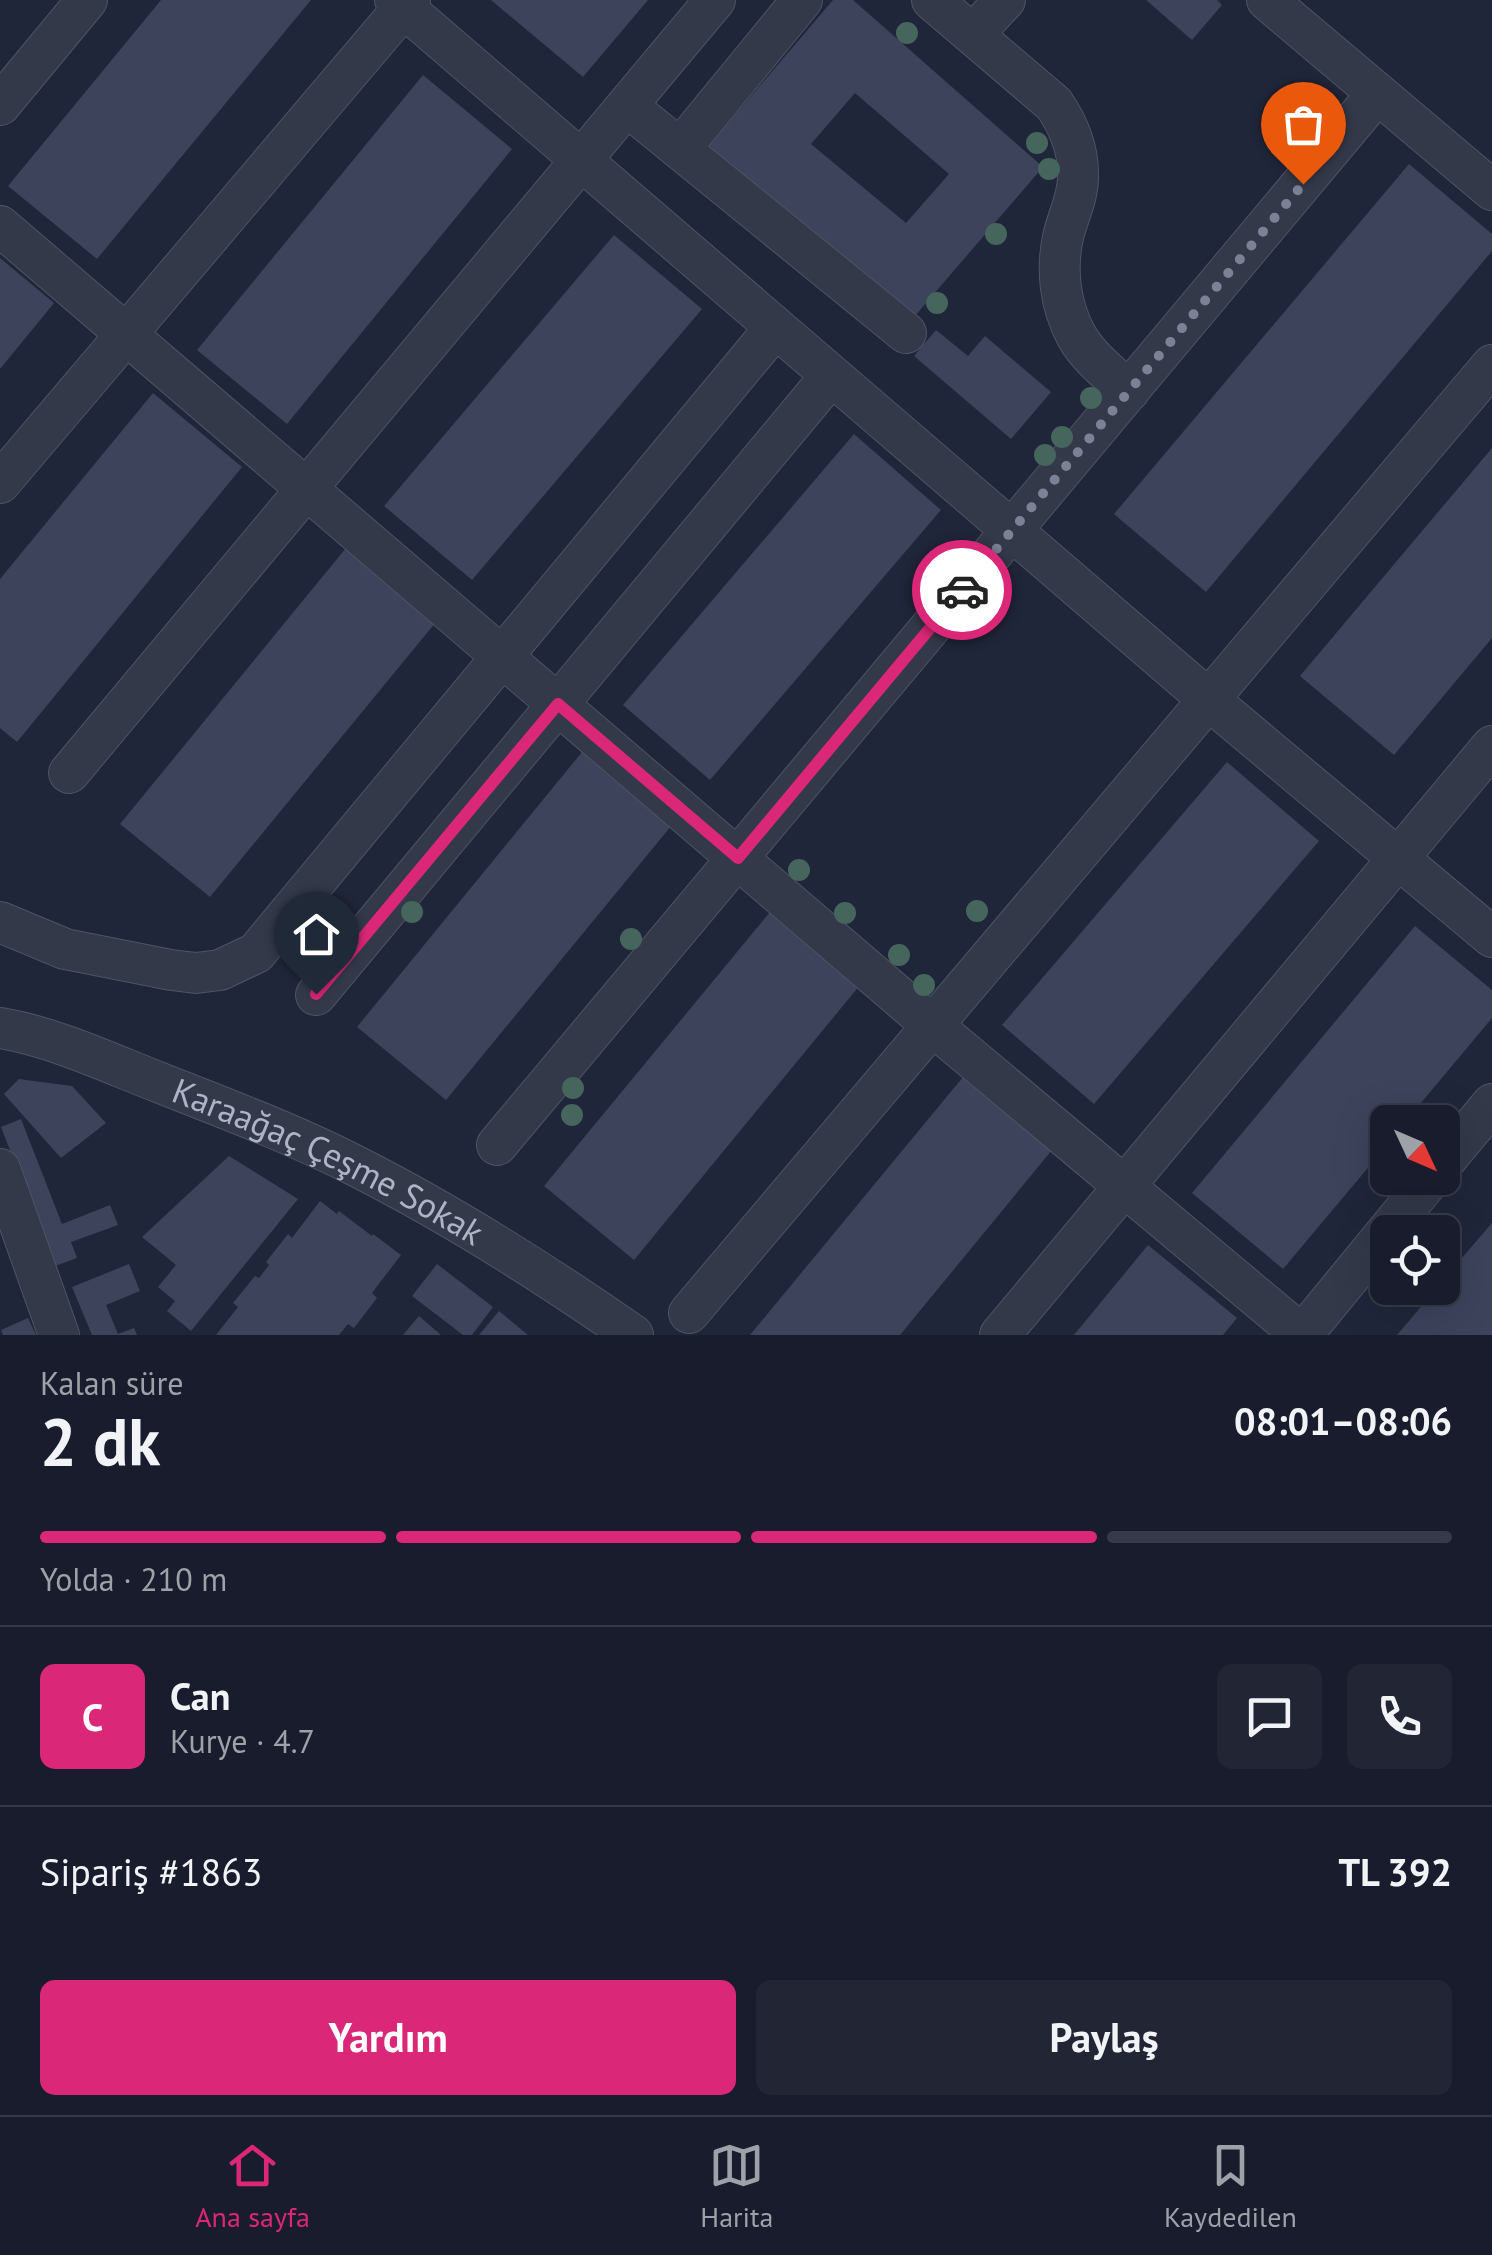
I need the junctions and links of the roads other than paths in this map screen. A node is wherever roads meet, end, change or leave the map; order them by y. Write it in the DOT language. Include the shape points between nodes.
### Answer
graph roads {
  1 [pos="88,0"];
  2 [pos="715,0"];
  3 [pos="802,0"];
  4 [pos="932,0"];
  5 [pos="1005,0"];
  6 [pos="1268,0"];
  7 [pos="403,2"];
  8 [pos="974,34"];
  9 [pos="1378,94"];
  10 [pos="0,105"];
  11 [pos="626,106"];
  12 [pos="680,149"];
  13 [pos="581,160"];
  14 [pos="1492,190"];
  15 [pos="0,226"];
  16 [pos="775,328"];
  17 [pos="906,333"];
  18 [pos="127,334"];
  19 [pos="1492,365"];
  20 [pos="830,376"];
  21 [pos="1129,391"];
  22 [pos="0,483"];
  23 [pos="307,489"];
  24 [pos="1012,530"];
  25 [pos="502,657"];
  26 [pos="1208,700"];
  27 [pos="558,704"];
  28 [pos="1492,746"];
  29 [pos="69,774"];
  30 [pos="738,858"];
  31 [pos="1398,858"];
  32 [pos="0,922"];
  33 [pos="1492,937"];
  34 [pos="316,994"];
  35 [pos="933,1026"];
  36 [pos="0,1028"];
  37 [pos="1492,1104"];
  38 [pos="1460,1142"];
  39 [pos="497,1145"];
  40 [pos="0,1168"];
  41 [pos="1124,1186"];
  42 [pos="1417,1195"];
  43 [pos="689,1313"];
  44 [pos="612,1329"];
  45 [pos="59,1335"];
  46 [pos="1000,1335"];
  47 [pos="1302,1335"];
  1 -- 10 [label="street"];
  2 -- 11 [label="street"];
  3 -- 12 [label="street"];
  4 -- 8 [label="street"];
  5 -- 8 [label="street"];
  6 -- 9 [label="street"];
  7 -- 13 [label="street"];
  7 -- 18 [label="street"];
  8 -- 21 [label="street" via="1054,104 1072,137 1078,176 1060,256 1062,295 1087,352"];
  9 -- 14 [label="street"];
  9 -- 21 [label="street"];
  11 -- 12 [label="street"];
  11 -- 13 [label="street"];
  12 -- 17 [label="street"];
  13 -- 16 [label="street"];
  13 -- 23 [label="street"];
  15 -- 18 [label="street"];
  16 -- 20 [label="street"];
  16 -- 25 [label="street"];
  18 -- 22 [label="street"];
  18 -- 23 [label="street"];
  19 -- 26 [label="street"];
  20 -- 24 [label="street"];
  20 -- 27 [label="street"];
  21 -- 24 [label="street"];
  23 -- 25 [label="street"];
  23 -- 29 [label="street"];
  24 -- 26 [label="street"];
  24 -- 30 [label="street"];
  25 -- 27 [label="street"];
  25 -- 32 [label="street" via="256,953 220,970 171,970 65,949"];
  26 -- 31 [label="street"];
  26 -- 35 [label="street"];
  27 -- 30 [label="street"];
  27 -- 34 [label="street"];
  28 -- 31 [label="street"];
  30 -- 35 [label="street"];
  30 -- 39 [label="street"];
  31 -- 33 [label="street"];
  31 -- 41 [label="street"];
  35 -- 41 [label="street"];
  35 -- 43 [label="street"];
  36 -- 44 [label="street, Karaağaç Çeşme Sokak" via="129,1071 352,1164 453,1219"];
  37 -- 38 [label="street"];
  40 -- 45 [label="street"];
  41 -- 46 [label="street"];
  41 -- 47 [label="street"];
  42 -- 47 [label="street"];
}
